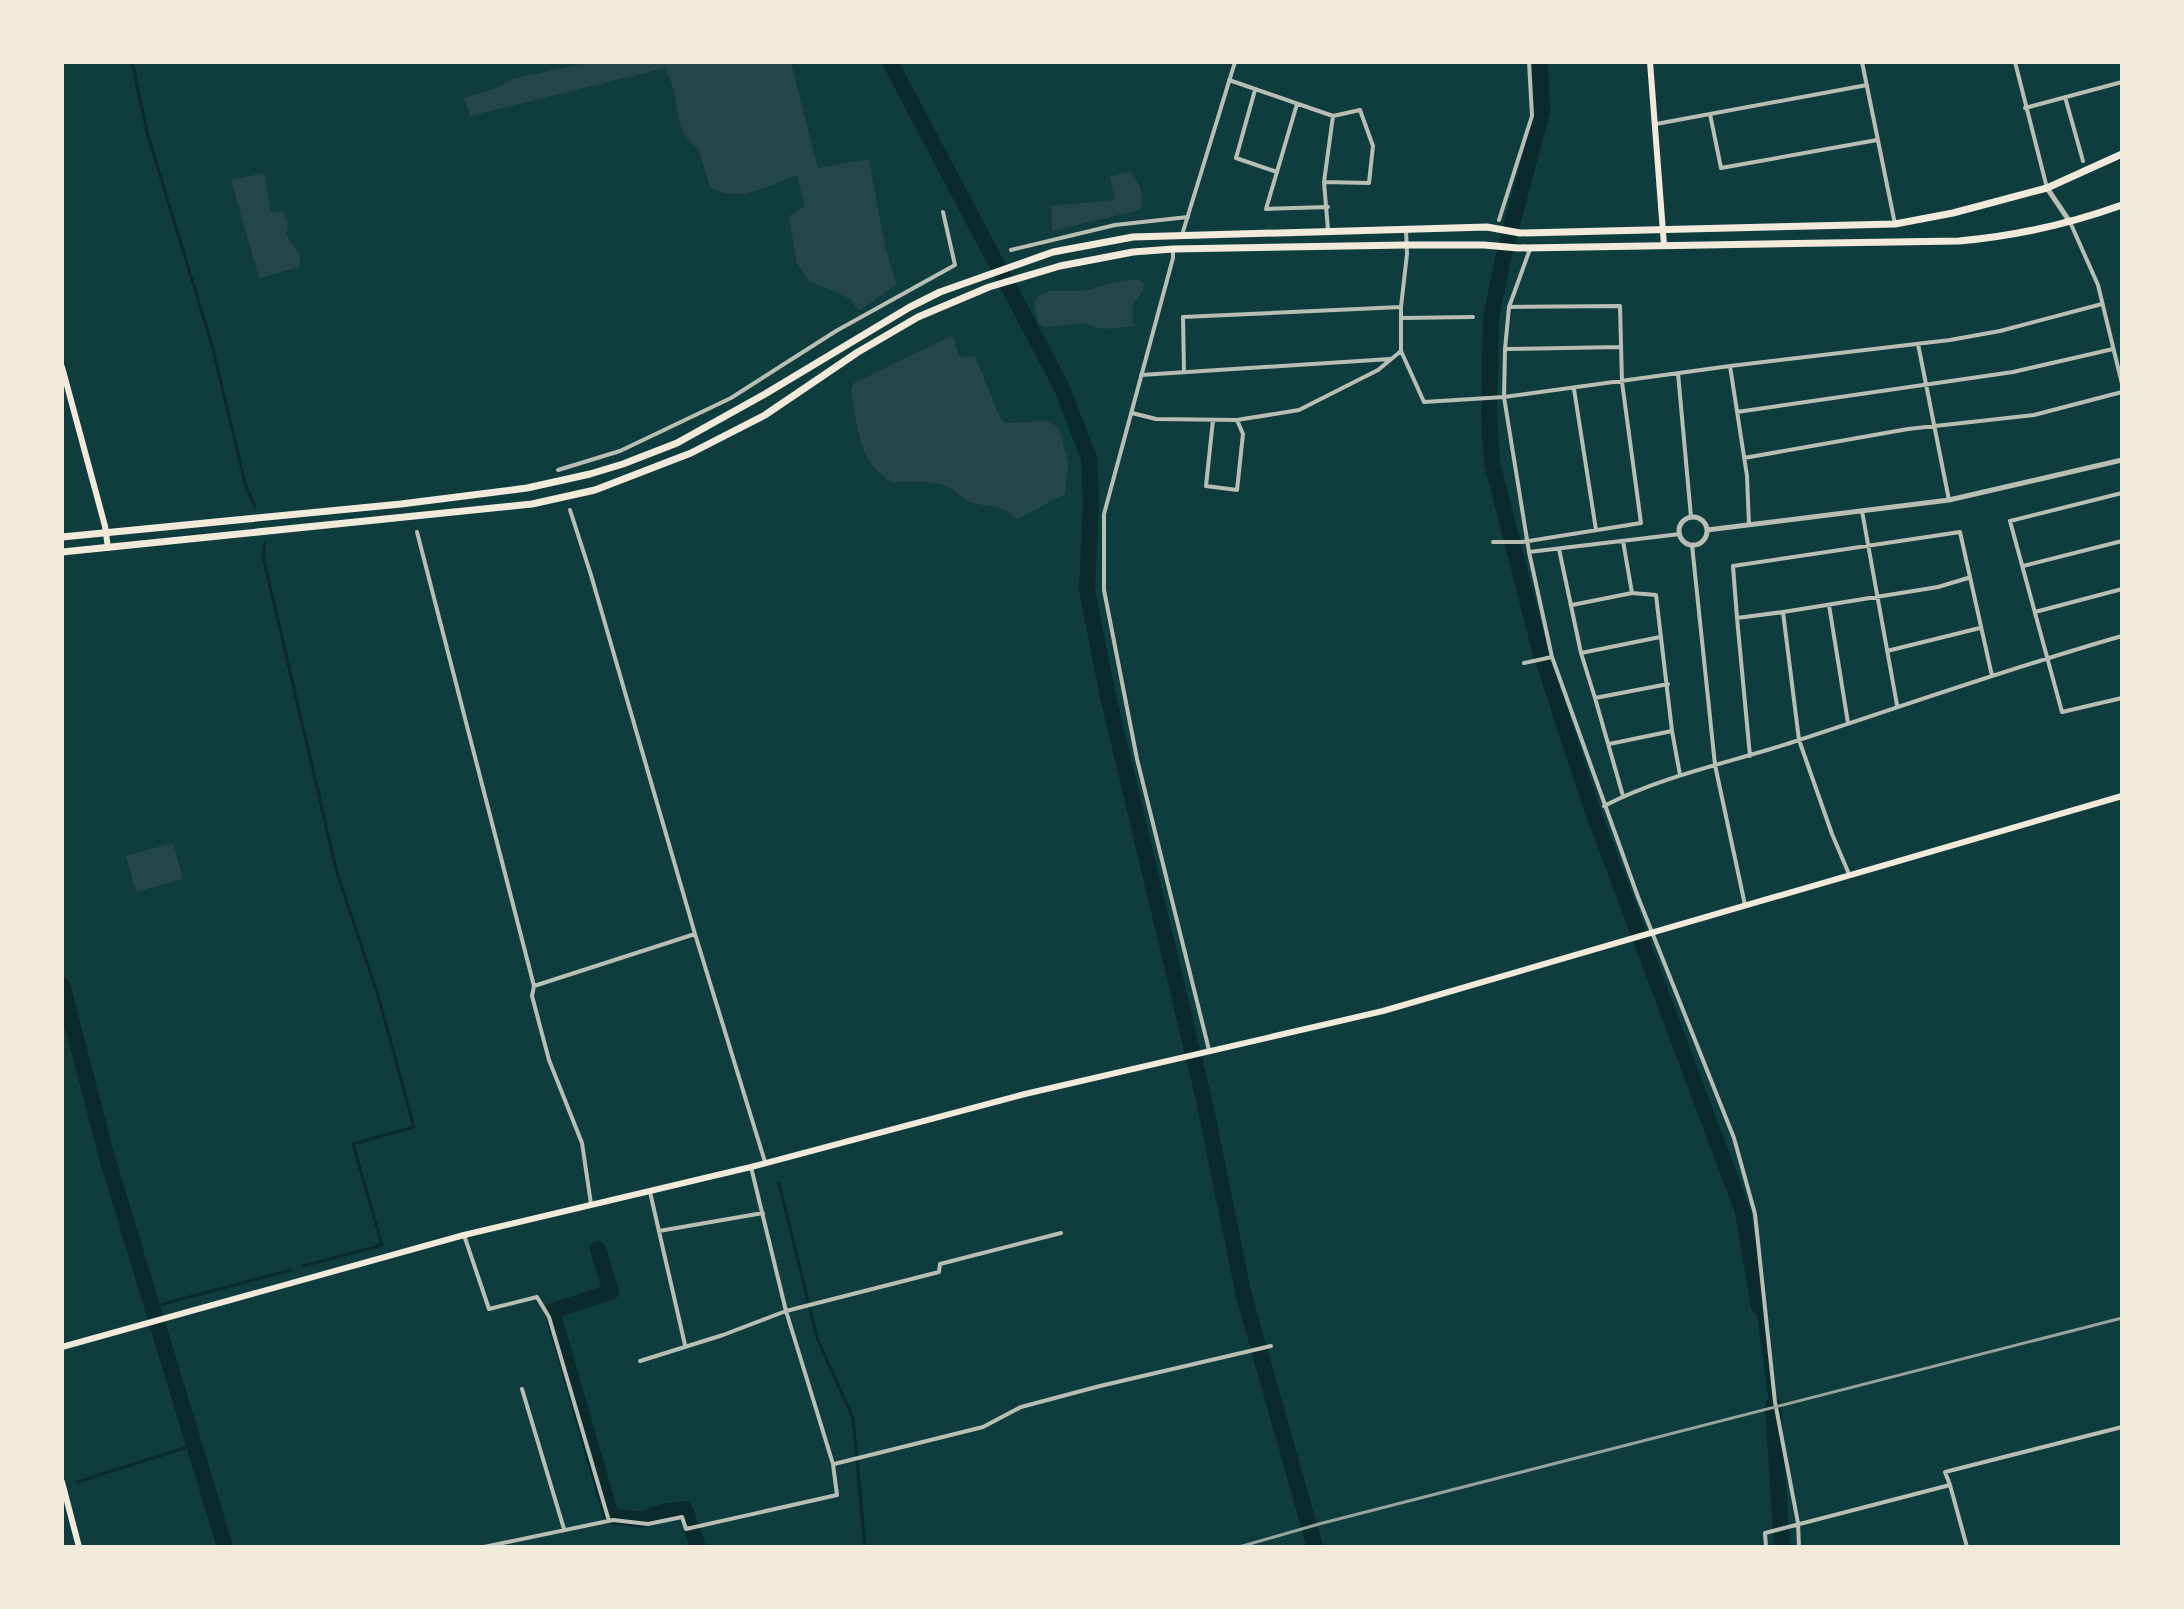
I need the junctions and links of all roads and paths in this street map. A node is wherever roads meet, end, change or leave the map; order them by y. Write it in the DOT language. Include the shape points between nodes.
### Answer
graph roads {
  1 [pos="1235,62"];
  2 [pos="1529,62"];
  3 [pos="1650,62"];
  4 [pos="1862,62"];
  5 [pos="2015,62"];
  6 [pos="1229,80"];
  7 [pos="2122,82"];
  8 [pos="1867,85"];
  9 [pos="1255,89"];
  10 [pos="2065,97"];
  11 [pos="1297,104"];
  12 [pos="2025,108"];
  13 [pos="1710,114"];
  14 [pos="1333,116"];
  15 [pos="1656,124"];
  16 [pos="1877,140"];
  17 [pos="2122,154"];
  18 [pos="2083,161"];
  19 [pos="1277,172"];
  20 [pos="1324,182"];
  21 [pos="2047,188"];
  22 [pos="2122,205"];
  23 [pos="1328,207"];
  24 [pos="943,212"];
  25 [pos="1188,217"];
  26 [pos="1499,220"];
  27 [pos="2070,222"];
  28 [pos="1895,224"];
  29 [pos="1406,229"];
  30 [pos="1328,230"];
  31 [pos="1663,230"];
  32 [pos="1182,235"];
  33 [pos="1407,245"];
  34 [pos="1664,245"];
  35 [pos="1530,248"];
  36 [pos="1173,249"];
  37 [pos="1011,250"];
  38 [pos="2102,304"];
  39 [pos="1401,307"];
  40 [pos="1509,307"];
  41 [pos="1473,317"];
  42 [pos="1401,318"];
  43 [pos="1918,344"];
  44 [pos="1621,347"];
  45 [pos="1505,349"];
  46 [pos="2113,349"];
  47 [pos="1401,351"];
  48 [pos="1391,359"];
  49 [pos="2120,364"];
  50 [pos="1730,366"];
  51 [pos="62,367"];
  52 [pos="1184,371"];
  53 [pos="1678,373"];
  54 [pos="1141,375"];
  55 [pos="1622,382"];
  56 [pos="2122,384"];
  57 [pos="1926,385"];
  58 [pos="1574,389"];
  59 [pos="2122,392"];
  60 [pos="1502,397"];
  61 [pos="1737,412"];
  62 [pos="1132,413"];
  63 [pos="1213,420"];
  64 [pos="1237,420"];
  65 [pos="1934,427"];
  66 [pos="1744,458"];
  67 [pos="2122,460"];
  68 [pos="558,470"];
  69 [pos="2122,493"];
  70 [pos="1949,500"];
  71 [pos="570,510"];
  72 [pos="1862,511"];
  73 [pos="1691,517"];
  74 [pos="1749,525"];
  75 [pos="1596,530"];
  76 [pos="1707,530"];
  77 [pos="106,532"];
  78 [pos="417,532"];
  79 [pos="1680,534"];
  80 [pos="62,537"];
  81 [pos="1623,541"];
  82 [pos="2122,541"];
  83 [pos="1494,542"];
  84 [pos="1524,542"];
  85 [pos="1692,545"];
  86 [pos="1868,546"];
  87 [pos="108,548"];
  88 [pos="1559,549"];
  89 [pos="62,552"];
  90 [pos="1529,552"];
  91 [pos="2023,566"];
  92 [pos="1968,578"];
  93 [pos="2122,589"];
  94 [pos="1632,593"];
  95 [pos="1876,597"];
  96 [pos="1571,605"];
  97 [pos="1829,605"];
  98 [pos="1783,612"];
  99 [pos="2035,612"];
  100 [pos="1737,618"];
  101 [pos="1980,628"];
  102 [pos="2122,636"];
  103 [pos="1660,637"];
  104 [pos="1887,651"];
  105 [pos="1581,653"];
  106 [pos="1552,657"];
  107 [pos="2048,657"];
  108 [pos="1524,663"];
  109 [pos="1992,676"];
  110 [pos="1668,684"];
  111 [pos="1595,698"];
  112 [pos="2122,698"];
  113 [pos="1897,706"];
  114 [pos="1848,723"];
  115 [pos="1672,731"];
  116 [pos="1799,740"];
  117 [pos="1609,744"];
  118 [pos="1750,756"];
  119 [pos="1715,765"];
  120 [pos="1680,775"];
  121 [pos="1623,796"];
  122 [pos="2122,796"];
  123 [pos="1604,806"];
  124 [pos="1849,874"];
  125 [pos="1745,905"];
  126 [pos="1652,933"];
  127 [pos="695,934"];
  128 [pos="534,986"];
  129 [pos="1206,1051"];
  130 [pos="765,1162"];
  131 [pos="751,1167"];
  132 [pos="650,1192"];
  133 [pos="591,1204"];
  134 [pos="764,1213"];
  135 [pos="659,1231"];
  136 [pos="1061,1233"];
  137 [pos="464,1235"];
  138 [pos="786,1311"];
  139 [pos="685,1345"];
  140 [pos="1271,1346"];
  141 [pos="62,1347"];
  142 [pos="640,1361"];
  143 [pos="522,1389"];
  144 [pos="2122,1427"];
  145 [pos="833,1464"];
  146 [pos="62,1482"];
  147 [pos="1950,1485"];
  148 [pos="72,1519"];
  149 [pos="609,1521"];
  150 [pos="62,1522"];
  151 [pos="1798,1523"];
  152 [pos="564,1529"];
  153 [pos="79,1547"];
  154 [pos="484,1547"];
  155 [pos="1766,1547"];
  156 [pos="1799,1547"];
  157 [pos="1967,1547"];
  1 -- 6 [label="street"];
  2 -- 26 [label="street" via="1532,116"];
  3 -- 15 [label="main road"];
  4 -- 8 [label="street"];
  5 -- 12 [label="street"];
  6 -- 9 [label="street"];
  6 -- 25 [label="street"];
  7 -- 10 [label="street"];
  8 -- 13 [label="street"];
  8 -- 16 [label="street"];
  9 -- 11 [label="street"];
  9 -- 19 [label="street" via="1236,158"];
  10 -- 12 [label="street"];
  10 -- 18 [label="street"];
  11 -- 14 [label="street"];
  11 -- 19 [label="street"];
  12 -- 21 [label="street"];
  13 -- 15 [label="street"];
  13 -- 16 [label="street" via="1721,168"];
  14 -- 20 [label="street"];
  14 -- 20 [label="street" via="1360,110 1373,146 1369,183"];
  15 -- 31 [label="main road"];
  16 -- 28 [label="street"];
  17 -- 21 [label="highway"];
  19 -- 23 [label="street" via="1266,209"];
  20 -- 23 [label="street"];
  21 -- 27 [label="street"];
  21 -- 28 [label="highway"];
  22 -- 27 [label="highway"];
  23 -- 30 [label="street"];
  24 -- 68 [label="street" via="955,265 836,331 731,398 620,451"];
  25 -- 32 [label="street"];
  25 -- 37 [label="street" via="1115,225"];
  27 -- 34 [label="highway" via="1959,241"];
  27 -- 38 [label="street"];
  28 -- 31 [label="highway"];
  29 -- 30 [label="highway"];
  29 -- 31 [label="highway"];
  29 -- 33 [label="street"];
  30 -- 32 [label="highway"];
  31 -- 34 [label="main road"];
  32 -- 77 [label="highway" via="1133,237 1053,252 984,275 910,307 677,443 601,471 527,488 417,502"];
  33 -- 35 [label="highway"];
  33 -- 36 [label="highway"];
  33 -- 39 [label="street"];
  34 -- 35 [label="highway"];
  35 -- 40 [label="street"];
  36 -- 54 [label="street"];
  36 -- 87 [label="highway" via="1060,266 989,287 918,317 753,421 691,453 595,490 532,504"];
  38 -- 43 [label="street" via="2000,331"];
  38 -- 46 [label="street"];
  39 -- 42 [label="street"];
  39 -- 52 [label="street" via="1183,317"];
  40 -- 44 [label="street" via="1620,306"];
  40 -- 45 [label="street"];
  41 -- 42 [label="street"];
  42 -- 47 [label="street"];
  43 -- 50 [label="street"];
  43 -- 57 [label="street"];
  44 -- 45 [label="street"];
  44 -- 55 [label="street"];
  45 -- 60 [label="street"];
  46 -- 49 [label="street"];
  46 -- 57 [label="street"];
  47 -- 48 [label="street"];
  47 -- 60 [label="street" via="1424,402"];
  48 -- 52 [label="street"];
  48 -- 64 [label="street" via="1299,410"];
  49 -- 56 [label="street"];
  50 -- 53 [label="street"];
  50 -- 61 [label="street"];
  51 -- 77 [label="main road"];
  52 -- 54 [label="street"];
  53 -- 55 [label="street"];
  53 -- 73 [label="street"];
  54 -- 62 [label="street"];
  55 -- 58 [label="street"];
  55 -- 75 [label="street" via="1641,523"];
  57 -- 61 [label="street"];
  57 -- 65 [label="street"];
  58 -- 60 [label="street"];
  58 -- 75 [label="street"];
  59 -- 65 [label="street" via="2034,415"];
  60 -- 84 [label="street"];
  61 -- 66 [label="street"];
  62 -- 63 [label="street"];
  62 -- 129 [label="street" via="1104,514 1104,590 1137,759"];
  63 -- 64 [label="street"];
  63 -- 64 [label="street" via="1206,486 1237,490 1243,434"];
  65 -- 66 [label="street"];
  65 -- 70 [label="street"];
  66 -- 74 [label="street"];
  67 -- 70 [label="street"];
  69 -- 91 [label="street" via="2010,521"];
  70 -- 72 [label="street"];
  71 -- 127 [label="street"];
  72 -- 74 [label="street"];
  72 -- 86 [label="street"];
  73 -- 76 [label="street" via="1700,519"];
  73 -- 79 [label="street" via="1681,525"];
  74 -- 76 [label="street"];
  75 -- 84 [label="street"];
  76 -- 85 [label="street" via="1703,541"];
  77 -- 80 [label="highway"];
  77 -- 87 [label="main road"];
  78 -- 128 [label="street"];
  79 -- 81 [label="street"];
  79 -- 85 [label="street"];
  81 -- 88 [label="street"];
  81 -- 94 [label="street"];
  82 -- 91 [label="street"];
  83 -- 84 [label="street"];
  84 -- 90 [label="street"];
  85 -- 119 [label="street"];
  86 -- 92 [label="street" via="1960,532"];
  86 -- 95 [label="street"];
  86 -- 100 [label="street" via="1733,566"];
  87 -- 89 [label="highway"];
  88 -- 90 [label="street"];
  88 -- 96 [label="street"];
  90 -- 106 [label="street"];
  91 -- 99 [label="street"];
  92 -- 95 [label="street"];
  92 -- 101 [label="street"];
  93 -- 99 [label="street"];
  94 -- 96 [label="street"];
  94 -- 103 [label="street" via="1656,595"];
  95 -- 97 [label="street"];
  95 -- 104 [label="street"];
  96 -- 105 [label="street"];
  97 -- 98 [label="street"];
  97 -- 114 [label="street"];
  98 -- 100 [label="street"];
  98 -- 116 [label="street"];
  99 -- 107 [label="street"];
  100 -- 118 [label="street"];
  101 -- 104 [label="street"];
  101 -- 109 [label="street"];
  102 -- 107 [label="street"];
  103 -- 105 [label="street"];
  103 -- 110 [label="street"];
  104 -- 113 [label="street"];
  105 -- 111 [label="street"];
  106 -- 108 [label="street"];
  106 -- 123 [label="street"];
  107 -- 109 [label="street"];
  107 -- 112 [label="street" via="2062,712"];
  109 -- 113 [label="street"];
  110 -- 111 [label="street"];
  110 -- 115 [label="street"];
  111 -- 117 [label="street"];
  113 -- 114 [label="street"];
  114 -- 116 [label="street"];
  115 -- 117 [label="street"];
  115 -- 120 [label="street"];
  116 -- 118 [label="street"];
  116 -- 124 [label="street"];
  117 -- 121 [label="street"];
  118 -- 119 [label="street"];
  119 -- 120 [label="street"];
  119 -- 125 [label="street"];
  120 -- 121 [label="street"];
  121 -- 123 [label="street"];
  122 -- 124 [label="main road"];
  123 -- 126 [label="street"];
  124 -- 125 [label="main road"];
  125 -- 126 [label="main road"];
  126 -- 129 [label="main road" via="1383,1011"];
  126 -- 151 [label="street" via="1734,1138 1755,1214 1775,1402"];
  127 -- 128 [label="street"];
  127 -- 130 [label="street"];
  128 -- 133 [label="street" via="549,1060 582,1143"];
  129 -- 130 [label="main road"];
  130 -- 131 [label="main road"];
  131 -- 132 [label="main road"];
  131 -- 134 [label="street"];
  132 -- 133 [label="main road"];
  132 -- 135 [label="street"];
  133 -- 137 [label="main road"];
  134 -- 135 [label="street"];
  134 -- 138 [label="street"];
  135 -- 139 [label="street"];
  136 -- 138 [label="street" via="940,1264 939,1272"];
  137 -- 141 [label="main road"];
  137 -- 149 [label="street" via="489,1309 537,1297 549,1317"];
  138 -- 139 [label="street"];
  138 -- 145 [label="street"];
  139 -- 142 [label="street"];
  140 -- 145 [label="street" via="1021,1407 983,1427"];
  143 -- 152 [label="street"];
  144 -- 147 [label="street" via="1945,1472"];
  145 -- 149 [label="street" via="837,1495 686,1529 682,1517 676,1516 648,1524"];
  146 -- 148 [label="main road"];
  147 -- 151 [label="street"];
  147 -- 157 [label="street"];
  148 -- 150 [label="street"];
  148 -- 153 [label="main road"];
  149 -- 152 [label="street"];
  151 -- 155 [label="street" via="1765,1533"];
  151 -- 156 [label="street"];
  152 -- 154 [label="street"];
}
